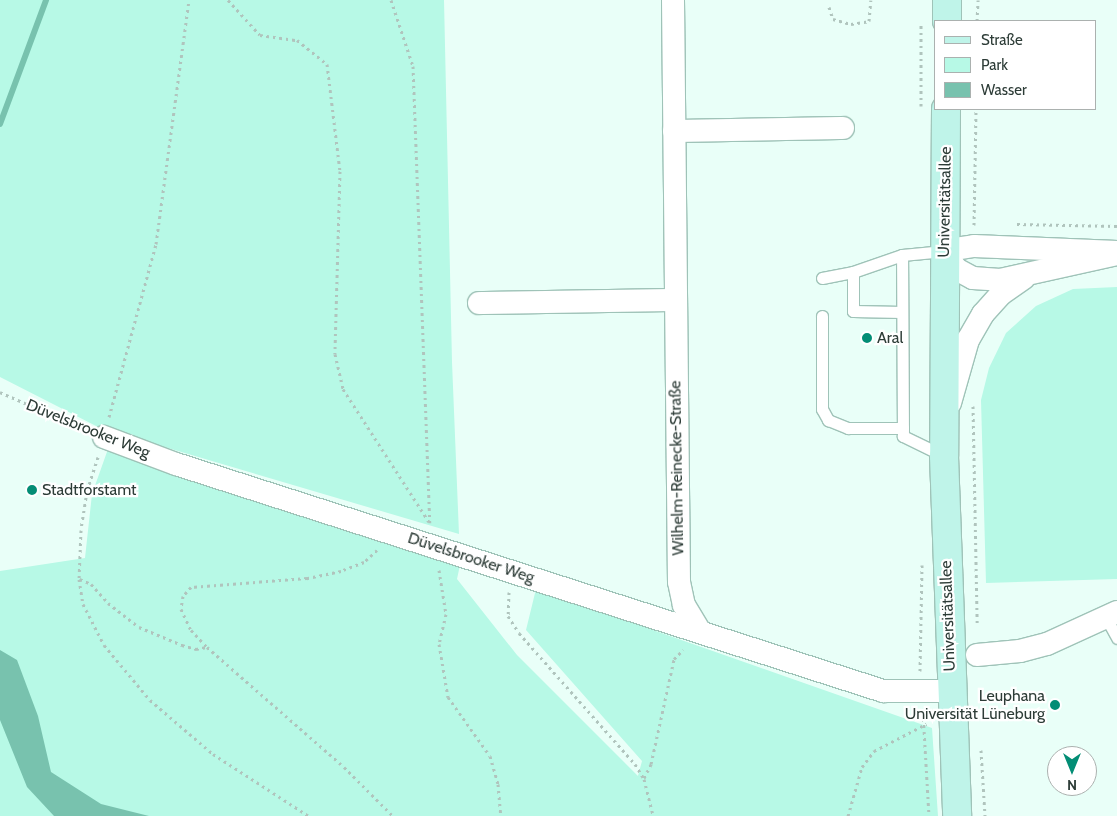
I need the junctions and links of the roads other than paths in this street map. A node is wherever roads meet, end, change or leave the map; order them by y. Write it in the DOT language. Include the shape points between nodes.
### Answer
graph roads {
  1 [pos="673,0"];
  2 [pos="947,0"];
  3 [pos="947,20"];
  4 [pos="946,110"];
  5 [pos="843,128"];
  6 [pos="674,131"];
  7 [pos="944,251"];
  8 [pos="1117,253"];
  9 [pos="902,254"];
  10 [pos="853,272"];
  11 [pos="1028,276"];
  12 [pos="822,278"];
  13 [pos="675,300"];
  14 [pos="479,303"];
  15 [pos="902,312"];
  16 [pos="822,316"];
  17 [pos="944,415"];
  18 [pos="904,428"];
  19 [pos="104,437"];
  20 [pos="944,456"];
  21 [pos="1111,614"];
  22 [pos="700,632"];
  23 [pos="1117,638"];
  24 [pos="977,655"];
  25 [pos="949,658"];
  26 [pos="950,691"];
  27 [pos="957,816"];
  1 -- 6 [label="street, Wilhelm-Reinecke-Straße"];
  2 -- 3 [label="main road"];
  4 -- 7 [label="main road, Universitätsallee"];
  5 -- 6 [label="street"];
  6 -- 13 [label="street, Wilhelm-Reinecke-Straße"];
  7 -- 8 [label="street" via="974,246"];
  7 -- 9 [label="lane"];
  7 -- 11 [label="street" via="956,269 973,278 1000,280"];
  7 -- 17 [label="main road, Universitätsallee"];
  8 -- 11 [label="street"];
  9 -- 10 [label="lane"];
  9 -- 15 [label="lane"];
  10 -- 12 [label="lane"];
  10 -- 15 [label="lane" via="853,311"];
  11 -- 17 [label="street, Universitätsallee" via="1001,294 983,314 968,340"];
  13 -- 14 [label="street"];
  13 -- 22 [label="street, Wilhelm-Reinecke-Straße" via="679,582 684,604"];
  15 -- 18 [label="lane"];
  16 -- 18 [label="lane" via="822,409 828,420 848,428"];
  17 -- 20 [label="main road, Universitätsallee"];
  18 -- 20 [label="lane" via="904,436"];
  19 -- 22 [label="street, Düvelsbrooker Weg" via="176,464"];
  20 -- 25 [label="main road, Universitätsallee"];
  21 -- 23 [label="lane"];
  21 -- 24 [label="street" via="1047,644 1020,652"];
  22 -- 26 [label="street, Düvelsbrooker Weg" via="883,691"];
  24 -- 25 [label="lane"];
  25 -- 26 [label="main road, Universitätsallee"];
  26 -- 27 [label="main road, Universitätsallee"];
}
